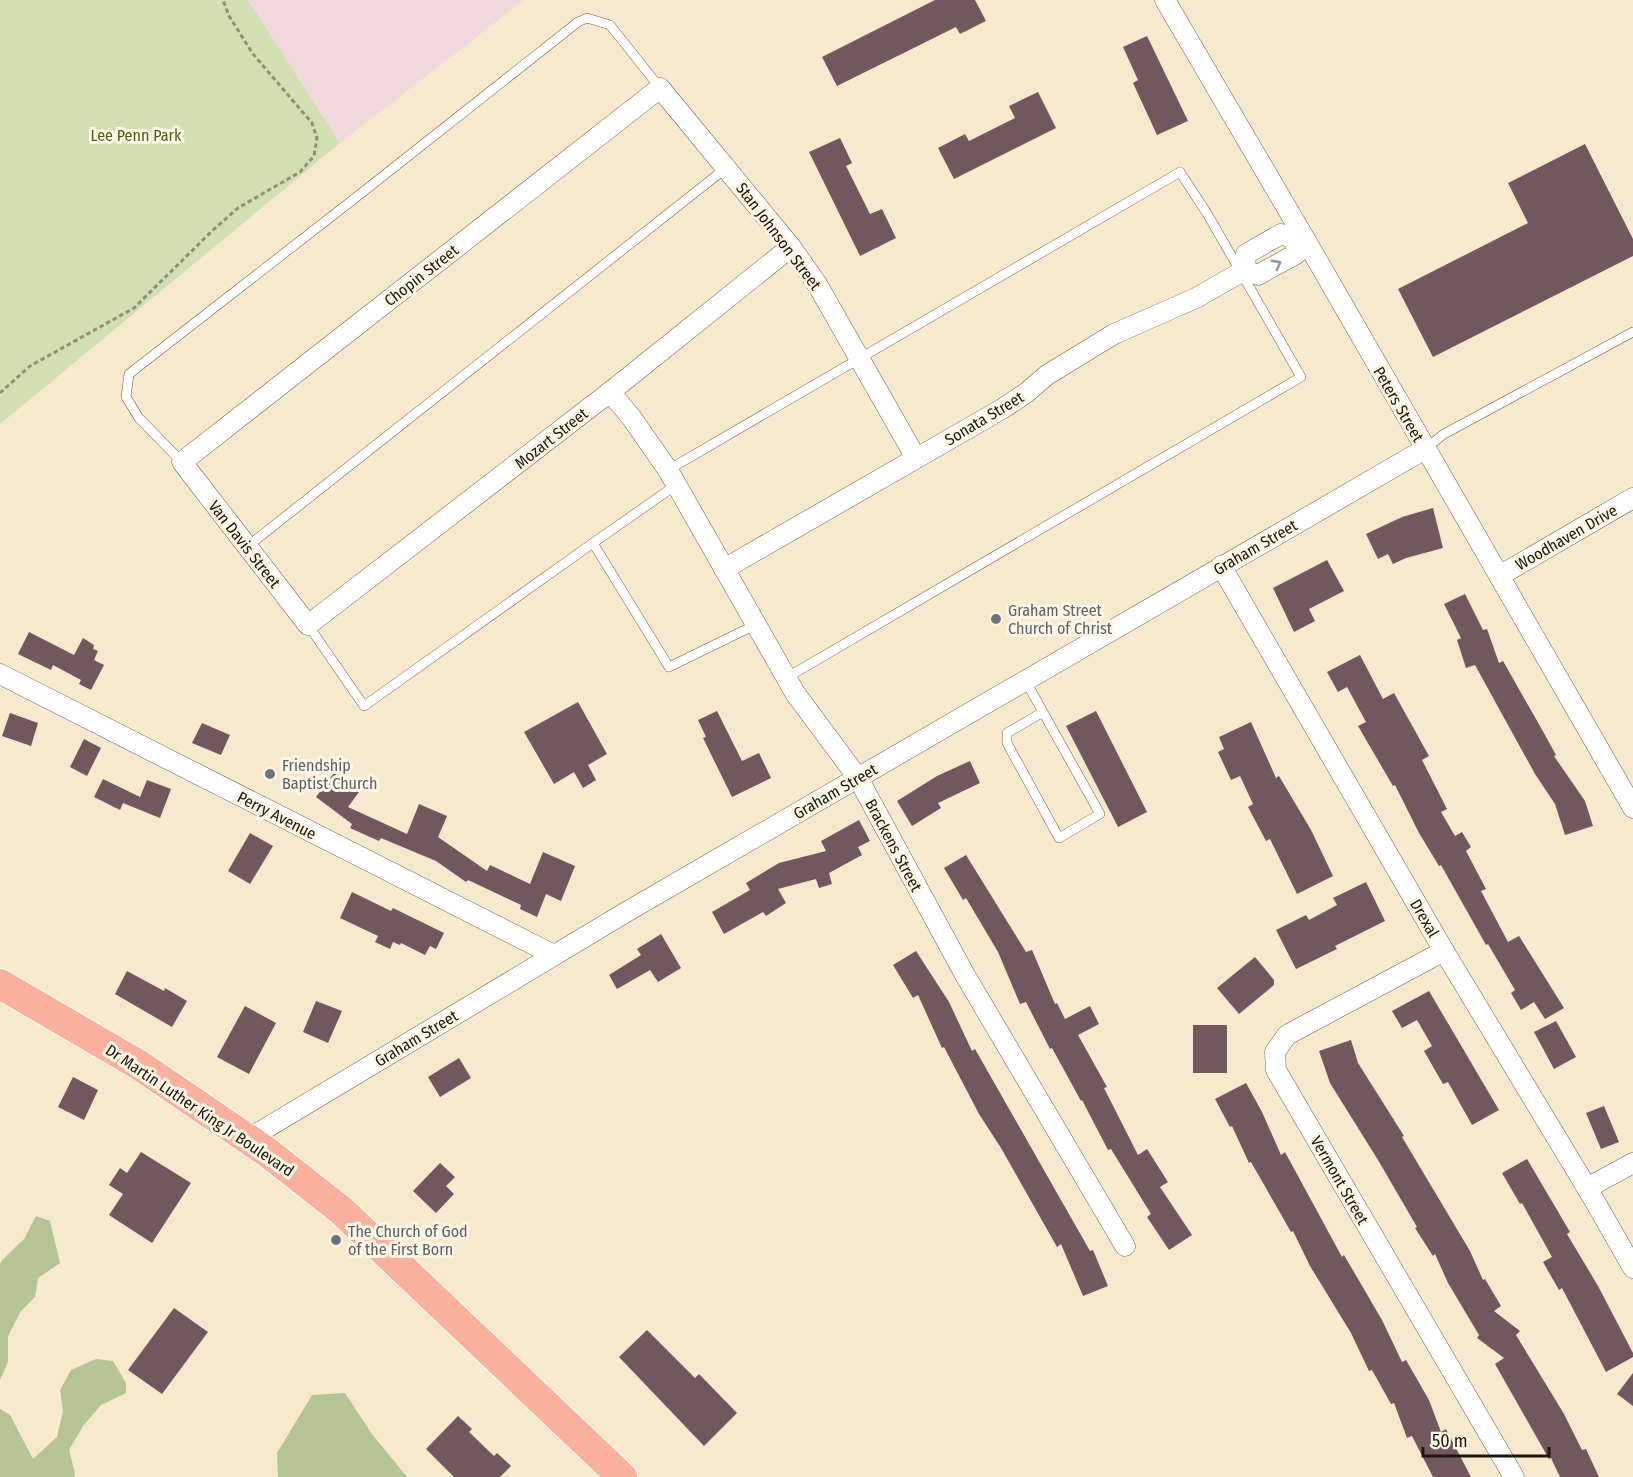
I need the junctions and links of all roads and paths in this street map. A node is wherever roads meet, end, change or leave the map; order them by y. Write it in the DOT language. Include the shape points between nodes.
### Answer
graph roads {
  1 [pos="223,0"];
  2 [pos="1165,0"];
  3 [pos="660,88"];
  4 [pos="726,168"];
  5 [pos="1299,237"];
  6 [pos="791,247"];
  7 [pos="1243,271"];
  8 [pos="1633,332"];
  9 [pos="859,358"];
  10 [pos="610,392"];
  11 [pos="0,393"];
  12 [pos="1425,449"];
  13 [pos="916,458"];
  14 [pos="182,462"];
  15 [pos="672,478"];
  16 [pos="1633,498"];
  17 [pos="593,543"];
  18 [pos="248,546"];
  19 [pos="1221,566"];
  20 [pos="724,569"];
  21 [pos="1499,576"];
  22 [pos="755,624"];
  23 [pos="308,625"];
  24 [pos="0,674"];
  25 [pos="786,678"];
  26 [pos="1025,680"];
  27 [pos="1042,711"];
  28 [pos="858,777"];
  29 [pos="1633,808"];
  30 [pos="1444,951"];
  31 [pos="554,955"];
  32 [pos="0,984"];
  33 [pos="248,1139"];
  34 [pos="1633,1163"];
  35 [pos="1587,1188"];
  36 [pos="1125,1246"];
  37 [pos="1633,1268"];
  38 [pos="622,1477"];
  39 [pos="1514,1477"];
  1 -- 11 [label="path" via="240,37 312,123 317,138 315,156 300,172 238,208 134,308 30,366"];
  2 -- 5 [label="street, Peters Street"];
  3 -- 4 [label="street, Stan Johnson Street"];
  3 -- 14 [label="street, Chopin Street"];
  3 -- 14 [label="lane" via="610,25 587,18 578,22 129,374 126,396 139,418"];
  4 -- 6 [label="street, Stan Johnson Street"];
  4 -- 18 [label="lane"];
  5 -- 7 [label="street, Sonata Street" via="1296,254 1258,274"];
  5 -- 12 [label="street, Peters Street"];
  6 -- 9 [label="street, Stan Johnson Street"];
  6 -- 10 [label="street, Mozart Street"];
  7 -- 9 [label="lane" via="1180,172"];
  7 -- 13 [label="street, Sonata Street" via="1196,298 1113,334 1002,409"];
  7 -- 25 [label="lane" via="1301,377"];
  8 -- 12 [label="lane" via="1444,434"];
  9 -- 13 [label="street, Stan Johnson Street"];
  9 -- 15 [label="lane"];
  10 -- 15 [label="street, Brackens Street"];
  10 -- 23 [label="street, Mozart Street"];
  12 -- 19 [label="street, Graham Street"];
  12 -- 21 [label="street, Peters Street"];
  13 -- 20 [label="street, Sonata Street"];
  14 -- 18 [label="street, Van Davis Street"];
  15 -- 17 [label="lane"];
  15 -- 20 [label="street, Brackens Street"];
  16 -- 21 [label="street, Woodhaven Drive"];
  17 -- 22 [label="lane" via="669,667"];
  17 -- 23 [label="lane" via="364,706"];
  18 -- 23 [label="street, Van Davis Street"];
  19 -- 26 [label="street, Graham Street"];
  19 -- 30 [label="street, Drexal"];
  20 -- 22 [label="street, Brackens Street"];
  21 -- 29 [label="street, Peters Street"];
  22 -- 25 [label="street, Brackens Street"];
  24 -- 31 [label="street, Perry Avenue"];
  25 -- 28 [label="street, Brackens Street"];
  26 -- 27 [label="lane"];
  26 -- 28 [label="street, Graham Street"];
  27 -- 27 [label="lane" via="1012,728 1007,733 1007,743 1059,838 1100,814"];
  28 -- 31 [label="street, Graham Street"];
  28 -- 36 [label="street, Brackens Street" via="965,975"];
  30 -- 35 [label="street, Drexal"];
  30 -- 39 [label="street, Vermont Street" via="1287,1035 1275,1052 1276,1070"];
  31 -- 33 [label="street, Graham Street"];
  32 -- 33 [label="main road, Dr Martin Luther King Jr Boulevard" via="139,1065"];
  33 -- 38 [label="main road, Dr Martin Luther King Jr Boulevard" via="342,1211"];
  34 -- 35 [label="street"];
  35 -- 37 [label="street, Drexal"];
}
